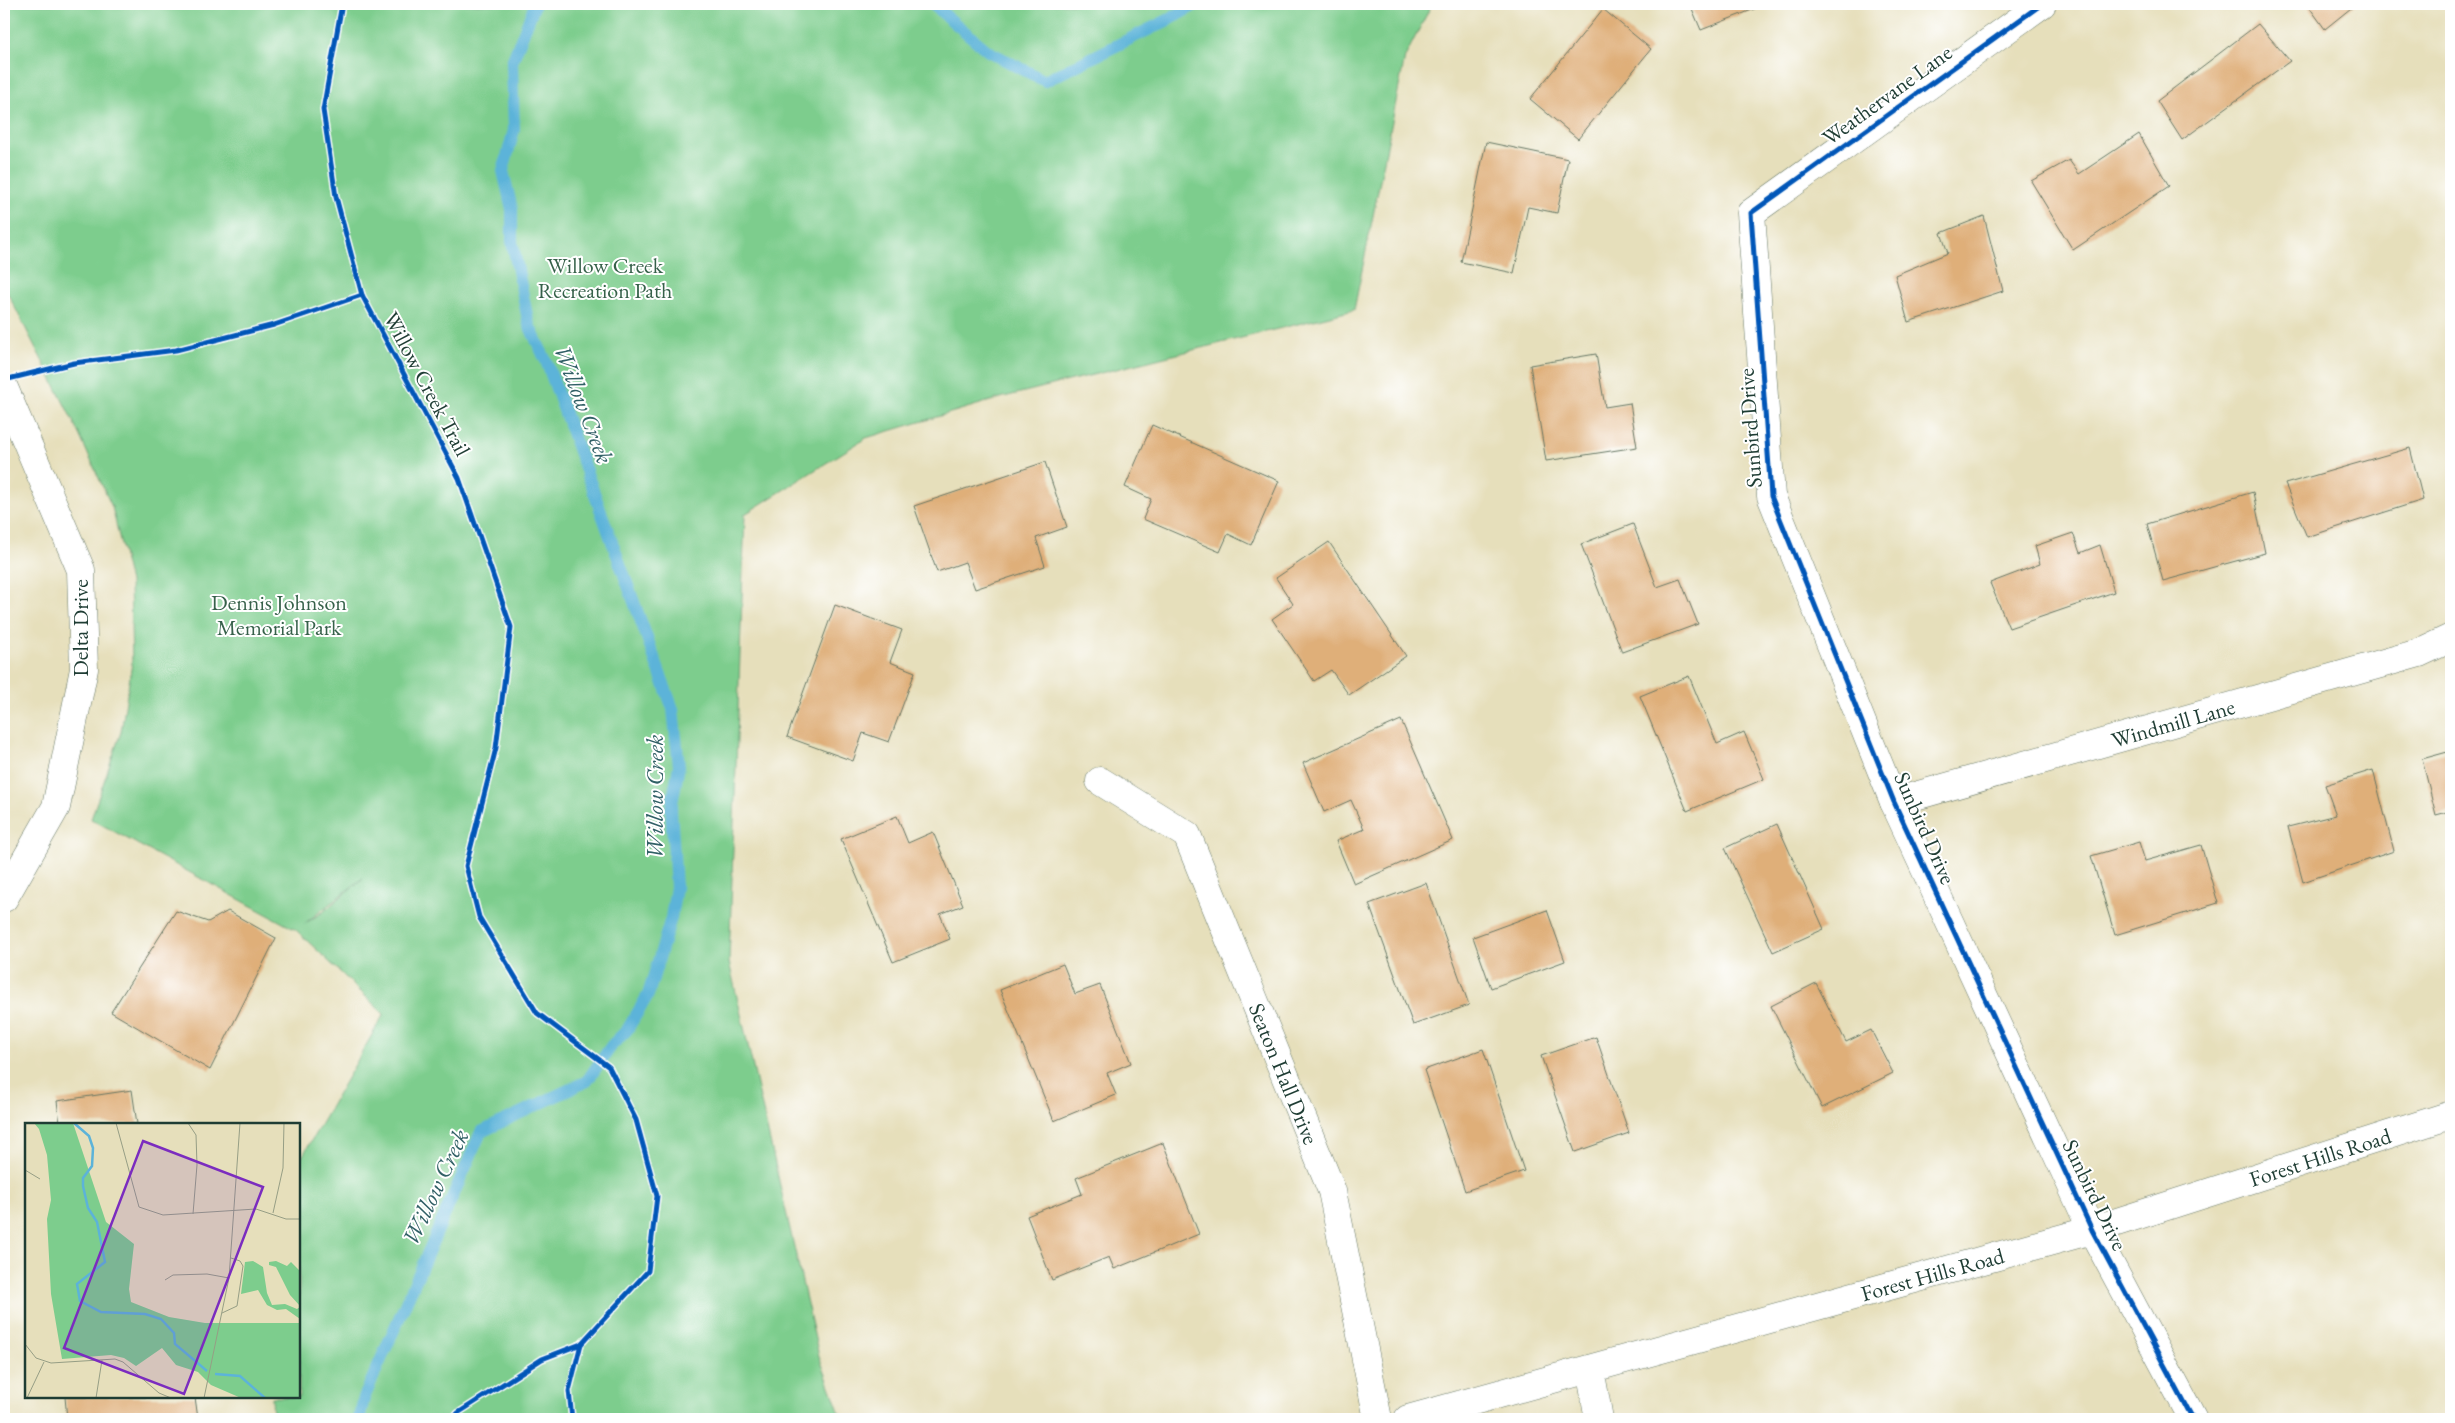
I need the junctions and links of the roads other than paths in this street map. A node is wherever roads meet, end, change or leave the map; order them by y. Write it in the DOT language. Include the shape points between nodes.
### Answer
graph roads {
  1 [pos="2042,4"];
  2 [pos="1751,213"];
  3 [pos="4,388"];
  4 [pos="14,442"];
  5 [pos="2451,638"];
  6 [pos="1100,781"];
  7 [pos="1894,802"];
  8 [pos="4,898"];
  9 [pos="2451,1115"];
  10 [pos="2092,1230"];
  11 [pos="1590,1369"];
  12 [pos="1378,1419"];
  13 [pos="1408,1419"];
  14 [pos="1599,1419"];
  15 [pos="2193,1419"];
  1 -- 2 [label="street, Weathervane Lane"];
  2 -- 7 [label="street, Sunbird Drive" via="1771,496"];
  3 -- 4 [label="street, Delta Drive"];
  4 -- 8 [label="street, Delta Drive" via="81,570 84,669 56,807"];
  5 -- 7 [label="street, Windmill Lane" via="2419,653"];
  6 -- 12 [label="street, Seaton Hall Drive" via="1187,835 1332,1191"];
  7 -- 10 [label="street, Sunbird Drive"];
  9 -- 10 [label="street, Forest Hills Road"];
  10 -- 11 [label="street, Forest Hills Road"];
  10 -- 15 [label="street, Sunbird Drive"];
  11 -- 13 [label="street, Forest Hills Road"];
  11 -- 14 [label="street"];
}
